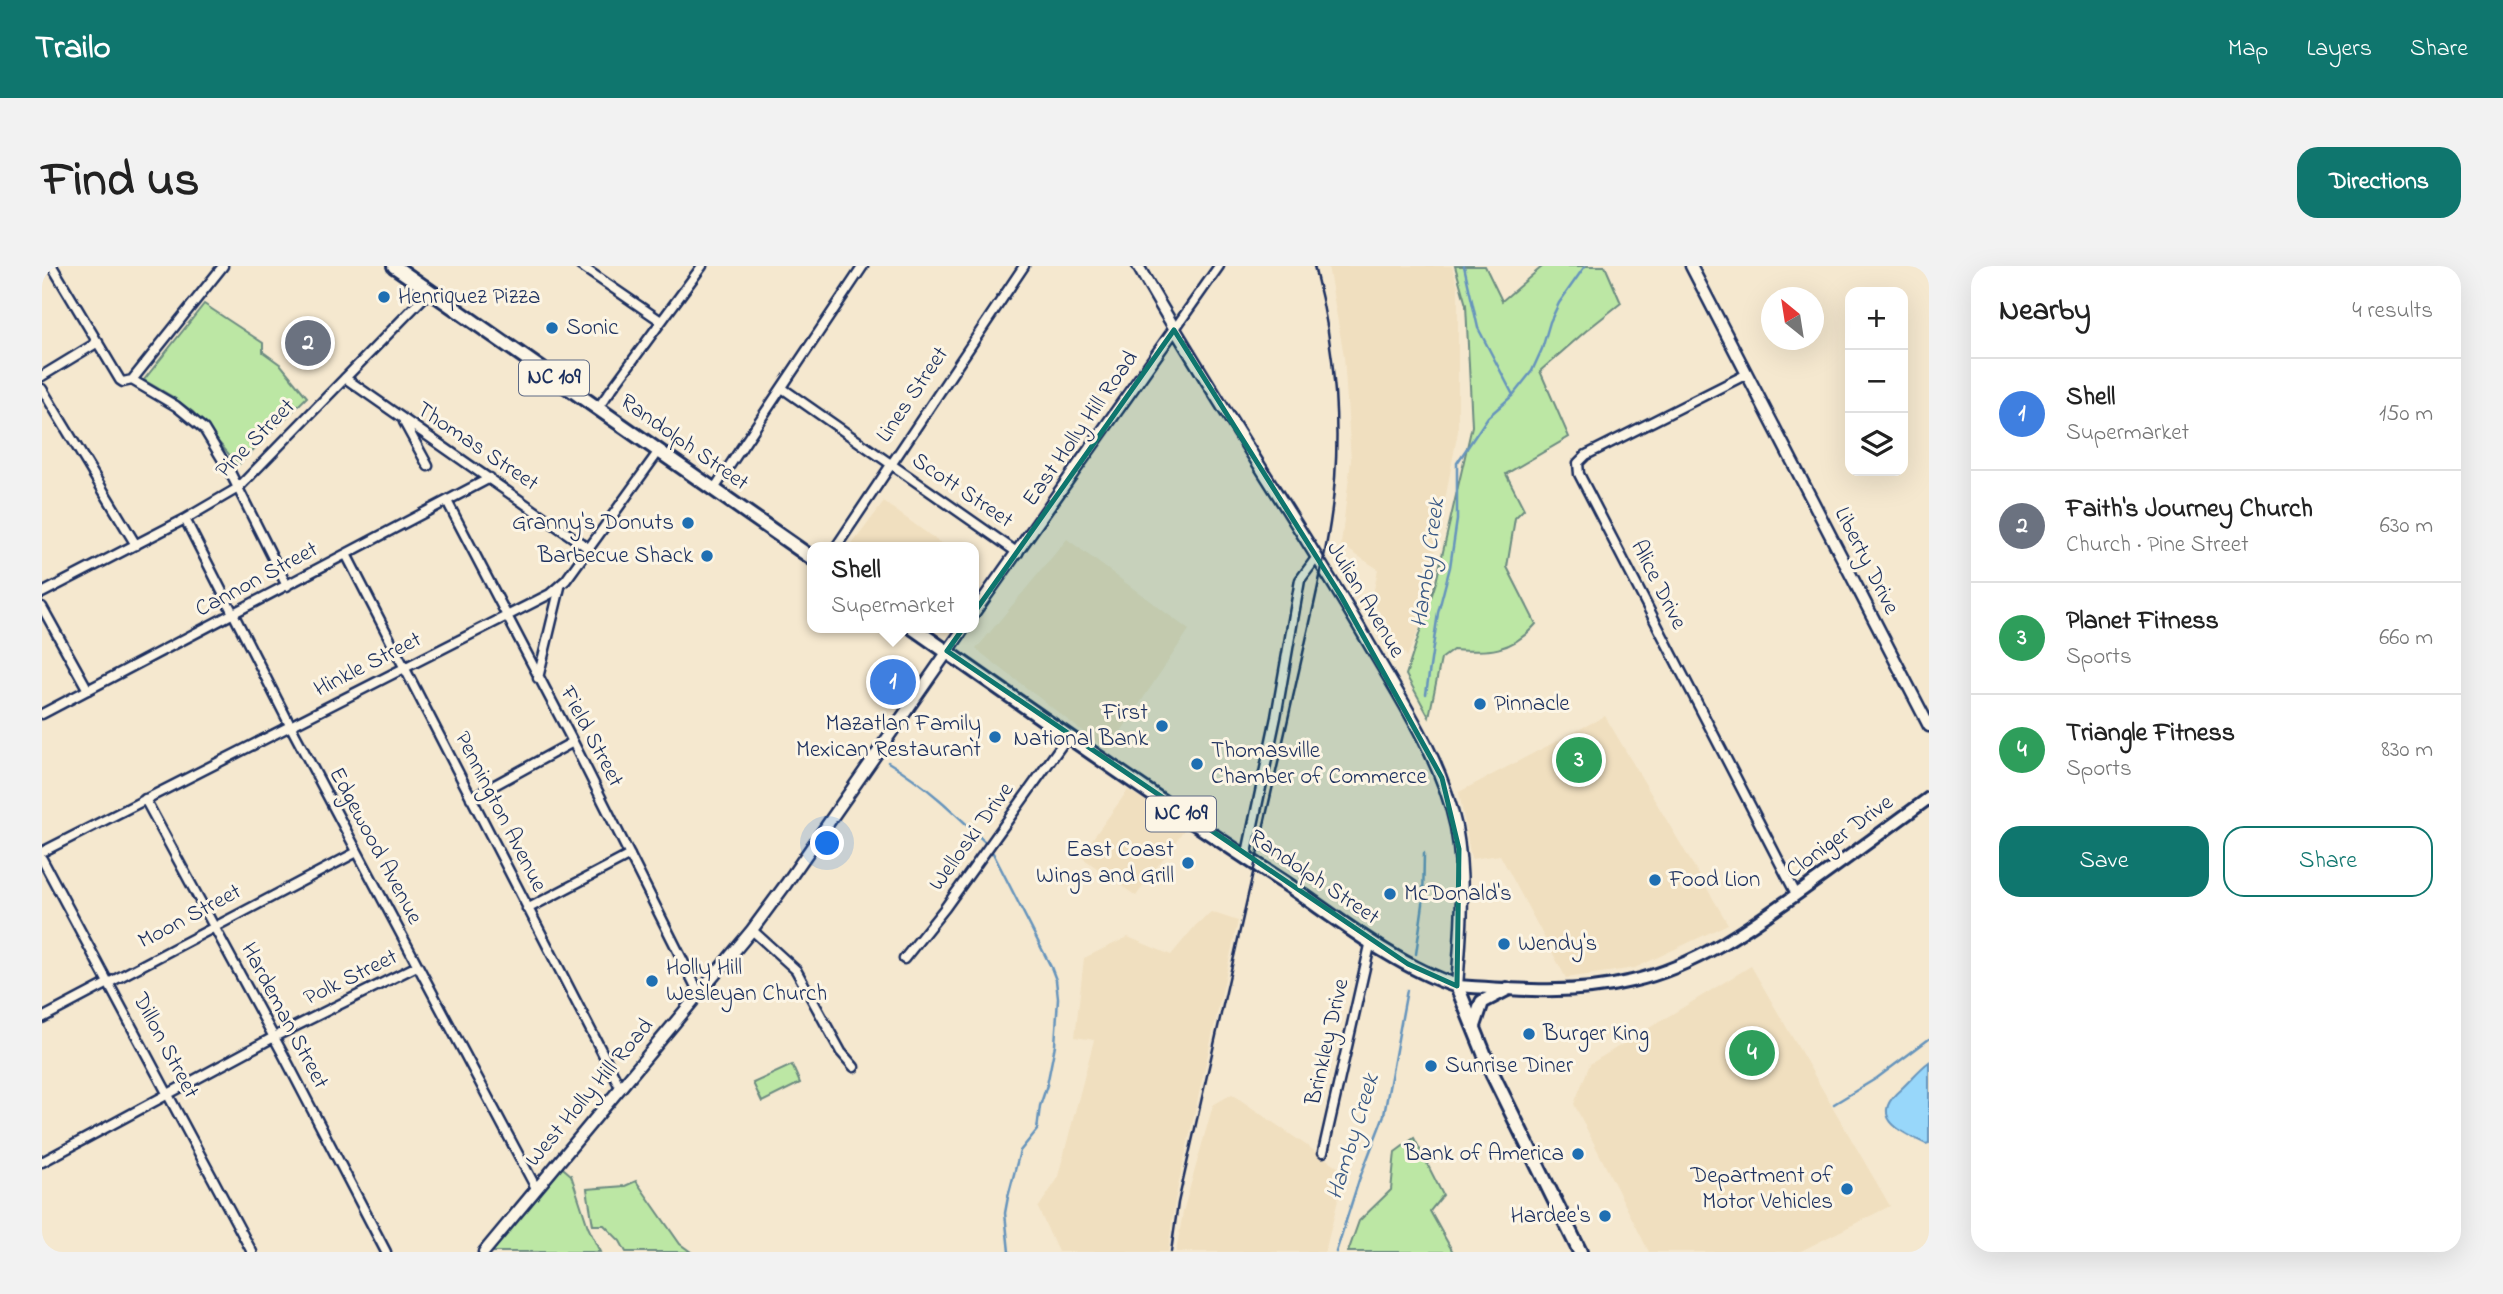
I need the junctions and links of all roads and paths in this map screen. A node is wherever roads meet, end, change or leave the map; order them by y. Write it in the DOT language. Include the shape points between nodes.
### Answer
graph roads {
  1 [pos="52,266"];
  2 [pos="223,266"];
  3 [pos="394,266"];
  4 [pos="581,266"];
  5 [pos="702,266"];
  6 [pos="863,266"];
  7 [pos="1024,266"];
  8 [pos="1138,266"];
  9 [pos="1219,266"];
  10 [pos="1691,266"];
  11 [pos="430,292"];
  12 [pos="661,321"];
  13 [pos="1174,330"];
  14 [pos="98,342"];
  15 [pos="1747,374"];
  16 [pos="42,376"];
  17 [pos="345,378"];
  18 [pos="132,380"];
  19 [pos="782,388"];
  20 [pos="42,389"];
  21 [pos="597,409"];
  22 [pos="402,419"];
  23 [pos="659,451"];
  24 [pos="890,465"];
  25 [pos="428,466"];
  26 [pos="490,478"];
  27 [pos="238,488"];
  28 [pos="714,489"];
  29 [pos="447,501"];
  30 [pos="185,519"];
  31 [pos="839,542"];
  32 [pos="136,545"];
  33 [pos="588,548"];
  34 [pos="1017,553"];
  35 [pos="346,554"];
  36 [pos="807,554"];
  37 [pos="1317,557"];
  38 [pos="287,586"];
  39 [pos="560,587"];
  40 [pos="42,593"];
  41 [pos="42,607"];
  42 [pos="979,607"];
  43 [pos="235,614"];
  44 [pos="506,617"];
  45 [pos="920,633"];
  46 [pos="960,633"];
  47 [pos="947,651"];
  48 [pos="405,667"];
  49 [pos="538,678"];
  50 [pos="88,690"];
  51 [pos="42,714"];
  52 [pos="1929,726"];
  53 [pos="291,727"];
  54 [pos="1068,736"];
  55 [pos="573,742"];
  56 [pos="471,798"];
  57 [pos="1929,798"];
  58 [pos="145,799"];
  59 [pos="42,852"];
  60 [pos="357,852"];
  61 [pos="629,855"];
  62 [pos="1246,858"];
  63 [pos="42,859"];
  64 [pos="1796,894"];
  65 [pos="527,909"];
  66 [pos="214,926"];
  67 [pos="752,930"];
  68 [pos="1371,941"];
  69 [pos="904,959"];
  70 [pos="417,966"];
  71 [pos="109,982"];
  72 [pos="1457,986"];
  73 [pos="1507,989"];
  74 [pos="699,993"];
  75 [pos="42,1018"];
  76 [pos="1474,1027"];
  77 [pos="274,1037"];
  78 [pos="853,1067"];
  79 [pos="620,1087"];
  80 [pos="168,1094"];
  81 [pos="1323,1152"];
  82 [pos="42,1162"];
  83 [pos="536,1188"];
  84 [pos="252,1252"];
  85 [pos="386,1252"];
  86 [pos="484,1252"];
  87 [pos="1580,1252"];
  1 -- 14 [label="street"];
  2 -- 18 [label="street"];
  3 -- 11 [label="main road, Randolph Street / NC 109"];
  4 -- 12 [label="street"];
  5 -- 12 [label="street"];
  6 -- 19 [label="street"];
  7 -- 24 [label="street, Lines Street"];
  8 -- 13 [label="street, Julian Avenue"];
  9 -- 13 [label="street, East Holly Hill Road"];
  10 -- 15 [label="street, Liberty Drive"];
  11 -- 17 [label="street, Pine Street"];
  11 -- 21 [label="main road, Randolph Street / NC 109"];
  12 -- 21 [label="street"];
  13 -- 34 [label="street, East Holly Hill Road"];
  13 -- 37 [label="street, Julian Avenue"];
  14 -- 16 [label="street"];
  14 -- 18 [label="street" via="120,380"];
  15 -- 52 [label="street, Liberty Drive"];
  15 -- 64 [label="street, Alice Drive" via="1586,455 1578,463 1579,474"];
  17 -- 22 [label="street, Thomas Street"];
  17 -- 27 [label="street, Pine Street"];
  18 -- 27 [label="street" via="195,420"];
  19 -- 24 [label="street, Scott Street"];
  19 -- 28 [label="street"];
  20 -- 32 [label="street"];
  21 -- 23 [label="main road, Randolph Street / NC 109"];
  22 -- 25 [label="street"];
  22 -- 26 [label="street, Thomas Street"];
  23 -- 28 [label="main road, Randolph Street / NC 109"];
  23 -- 33 [label="street, Hinkle Street"];
  24 -- 31 [label="street, Lines Street"];
  24 -- 34 [label="street, Scott Street"];
  26 -- 29 [label="street, Cannon Street"];
  26 -- 33 [label="street, Thomas Street"];
  27 -- 30 [label="street, Pine Street"];
  27 -- 38 [label="street"];
  28 -- 36 [label="main road, Randolph Street / NC 109"];
  29 -- 35 [label="street, Cannon Street"];
  29 -- 44 [label="street, Field Street"];
  30 -- 32 [label="street, Pine Street"];
  30 -- 43 [label="street, Edgewood Avenue"];
  32 -- 40 [label="street, Pine Street"];
  33 -- 39 [label="street, Hinkle Street"];
  34 -- 42 [label="street, East Holly Hill Road"];
  35 -- 38 [label="street, Cannon Street"];
  35 -- 48 [label="street, Pennington Avenue"];
  37 -- 62 [label="street" via="1300,580"];
  37 -- 72 [label="street, Julian Avenue" via="1423,736 1442,778 1459,849 1462,916"];
  38 -- 43 [label="street, Cannon Street"];
  39 -- 44 [label="street, Hinkle Street"];
  39 -- 49 [label="street"];
  41 -- 50 [label="street"];
  43 -- 50 [label="street, Cannon Street"];
  43 -- 53 [label="street, Edgewood Avenue"];
  44 -- 48 [label="street, Hinkle Street"];
  44 -- 49 [label="street, Field Street"];
  45 -- 47 [label="main road, Randolph Street / NC 109"];
  46 -- 47 [label="street"];
  47 -- 54 [label="main road, Randolph Street / NC 109"];
  47 -- 67 [label="street, West Holly Hill Road"];
  48 -- 53 [label="street, Hinkle Street"];
  48 -- 56 [label="street, Pennington Avenue"];
  49 -- 55 [label="street, Field Street"];
  50 -- 51 [label="street, Cannon Street"];
  53 -- 58 [label="street, Hinkle Street"];
  53 -- 60 [label="street, Edgewood Avenue"];
  54 -- 62 [label="main road, Randolph Street / NC 109"];
  54 -- 69 [label="street, Welloski Drive"];
  55 -- 56 [label="street"];
  55 -- 61 [label="street, Field Street"];
  56 -- 65 [label="street, Pennington Avenue"];
  57 -- 64 [label="main road, Cloniger Drive"];
  58 -- 59 [label="street, Hinkle Street"];
  58 -- 66 [label="street, Hardeman Street"];
  60 -- 66 [label="street, Moon Street"];
  60 -- 70 [label="street, Edgewood Avenue"];
  61 -- 65 [label="street"];
  61 -- 74 [label="street, Field Street"];
  62 -- 68 [label="main road, Randolph Street / NC 109"];
  63 -- 71 [label="street, Dillon Street"];
  64 -- 73 [label="main road, Cloniger Drive" via="1706,954 1656,974 1580,990"];
  65 -- 79 [label="street, Pennington Avenue"];
  66 -- 71 [label="street, Moon Street"];
  66 -- 77 [label="street, Hardeman Street"];
  67 -- 74 [label="street, West Holly Hill Road"];
  67 -- 78 [label="street" via="796,970"];
  68 -- 72 [label="main road, Randolph Street / NC 109" via="1431,978"];
  68 -- 81 [label="street, Brinkley Drive"];
  70 -- 77 [label="street, Polk Street"];
  70 -- 83 [label="street, Edgewood Avenue"];
  71 -- 75 [label="street, Moon Street"];
  71 -- 80 [label="street, Dillon Street"];
  72 -- 73 [label="main road, Cloniger Drive"];
  72 -- 76 [label="main road"];
  73 -- 76 [label="main road" via="1482,1002"];
  74 -- 79 [label="street, West Holly Hill Road"];
  76 -- 87 [label="main road"];
  77 -- 80 [label="street, Polk Street"];
  77 -- 85 [label="street, Hardeman Street"];
  79 -- 83 [label="street, West Holly Hill Road"];
  80 -- 82 [label="street, Polk Street"];
  80 -- 84 [label="street, Dillon Street"];
  83 -- 86 [label="street, West Holly Hill Road"];
}
